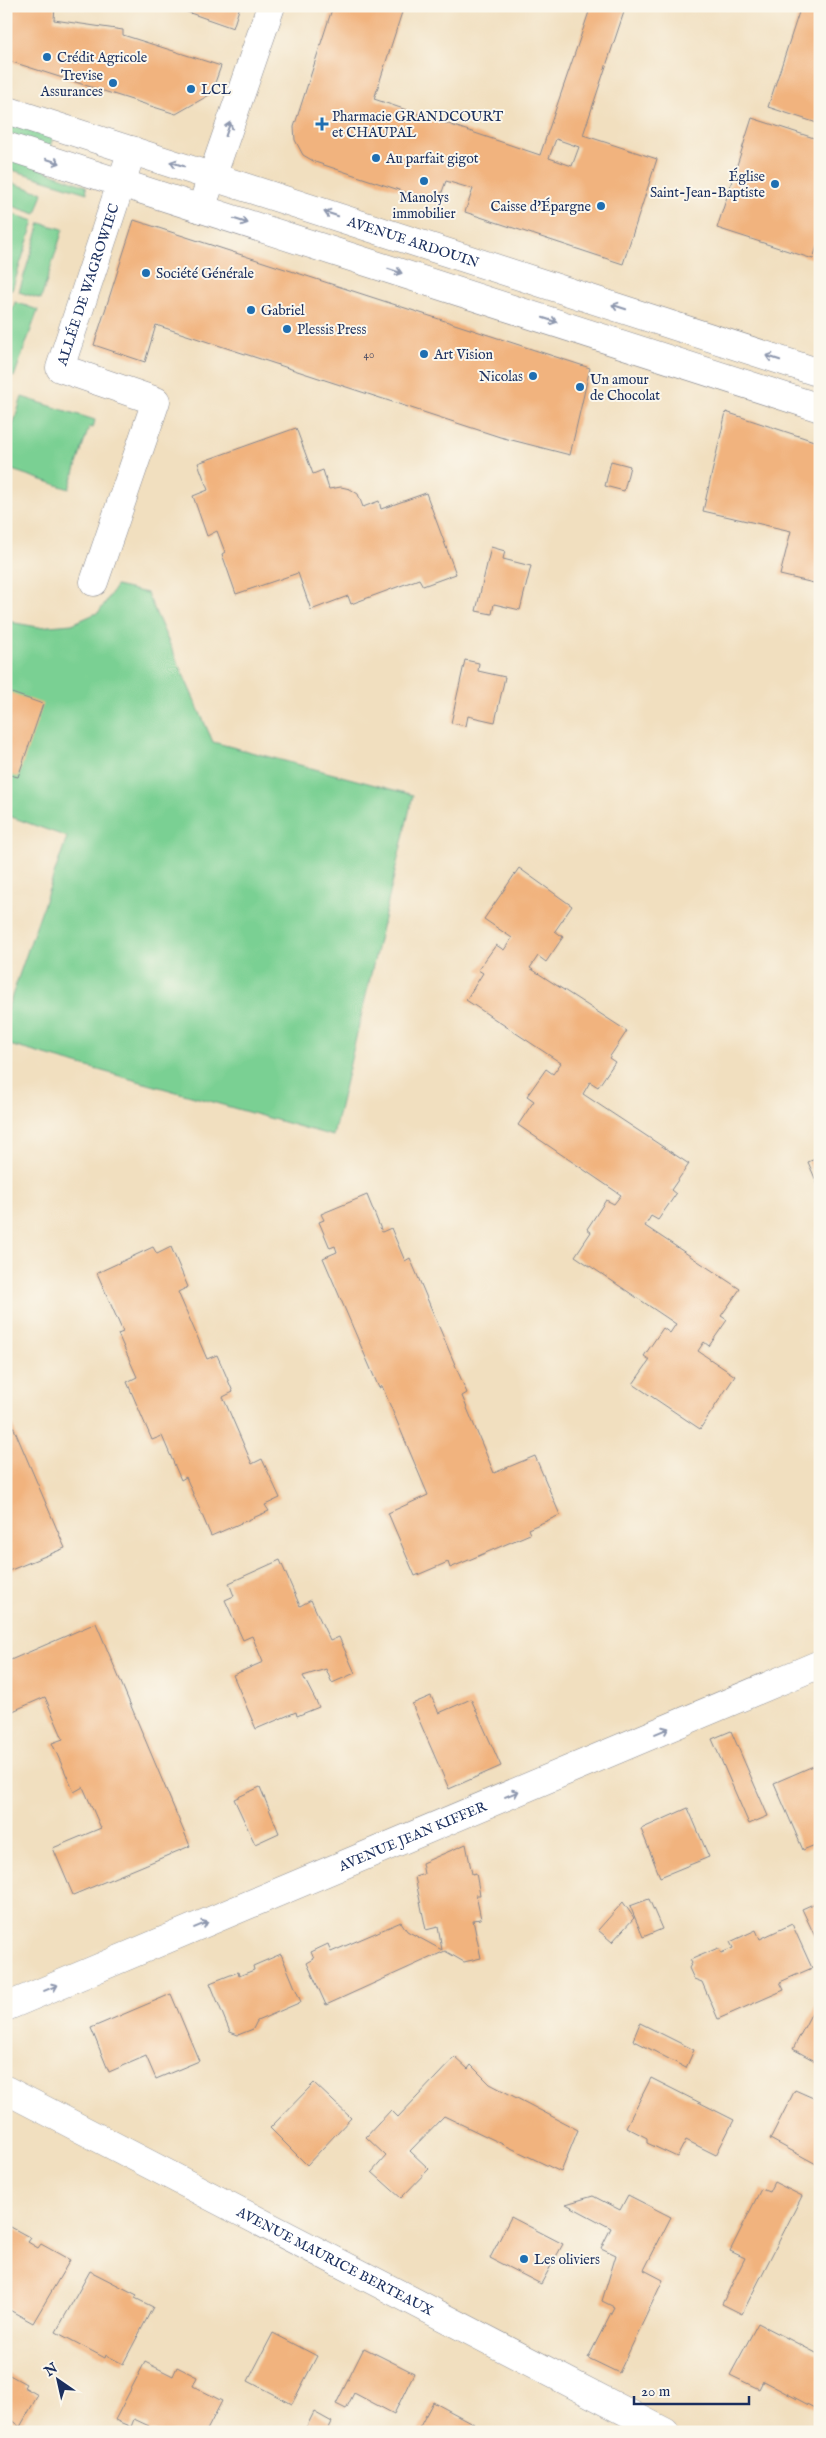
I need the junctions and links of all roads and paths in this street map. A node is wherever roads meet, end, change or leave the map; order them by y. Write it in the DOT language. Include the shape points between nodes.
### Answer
graph roads {
  1 [pos="271,6"];
  2 [pos="6,110"];
  3 [pos="6,146"];
  4 [pos="132,150"];
  5 [pos="212,176"];
  6 [pos="120,183"];
  7 [pos="201,209"];
  8 [pos="820,373"];
  9 [pos="820,408"];
  10 [pos="94,582"];
  11 [pos="820,1664"];
  12 [pos="6,2007"];
  13 [pos="6,2090"];
  14 [pos="665,2432"];
  5 -- 1 [label="street, one-way"];
  2 -- 4 [label="street, AVENUE ARDOUIN"];
  3 -- 6 [label="street, one-way"];
  5 -- 4 [label="street, AVENUE ARDOUIN, one-way"];
  4 -- 6 [label="street, ALLÉE DE WAGROWIEC"];
  5 -- 7 [label="street"];
  8 -- 5 [label="street, AVENUE ARDOUIN, one-way"];
  6 -- 7 [label="street"];
  6 -- 10 [label="street, ALLÉE DE WAGROWIEC" via="60,368 156,400"];
  7 -- 9 [label="street, one-way"];
  12 -- 11 [label="street, AVENUE JEAN KIFFER, one-way"];
  13 -- 14 [label="street, AVENUE MAURICE BERTEAUX"];
}
